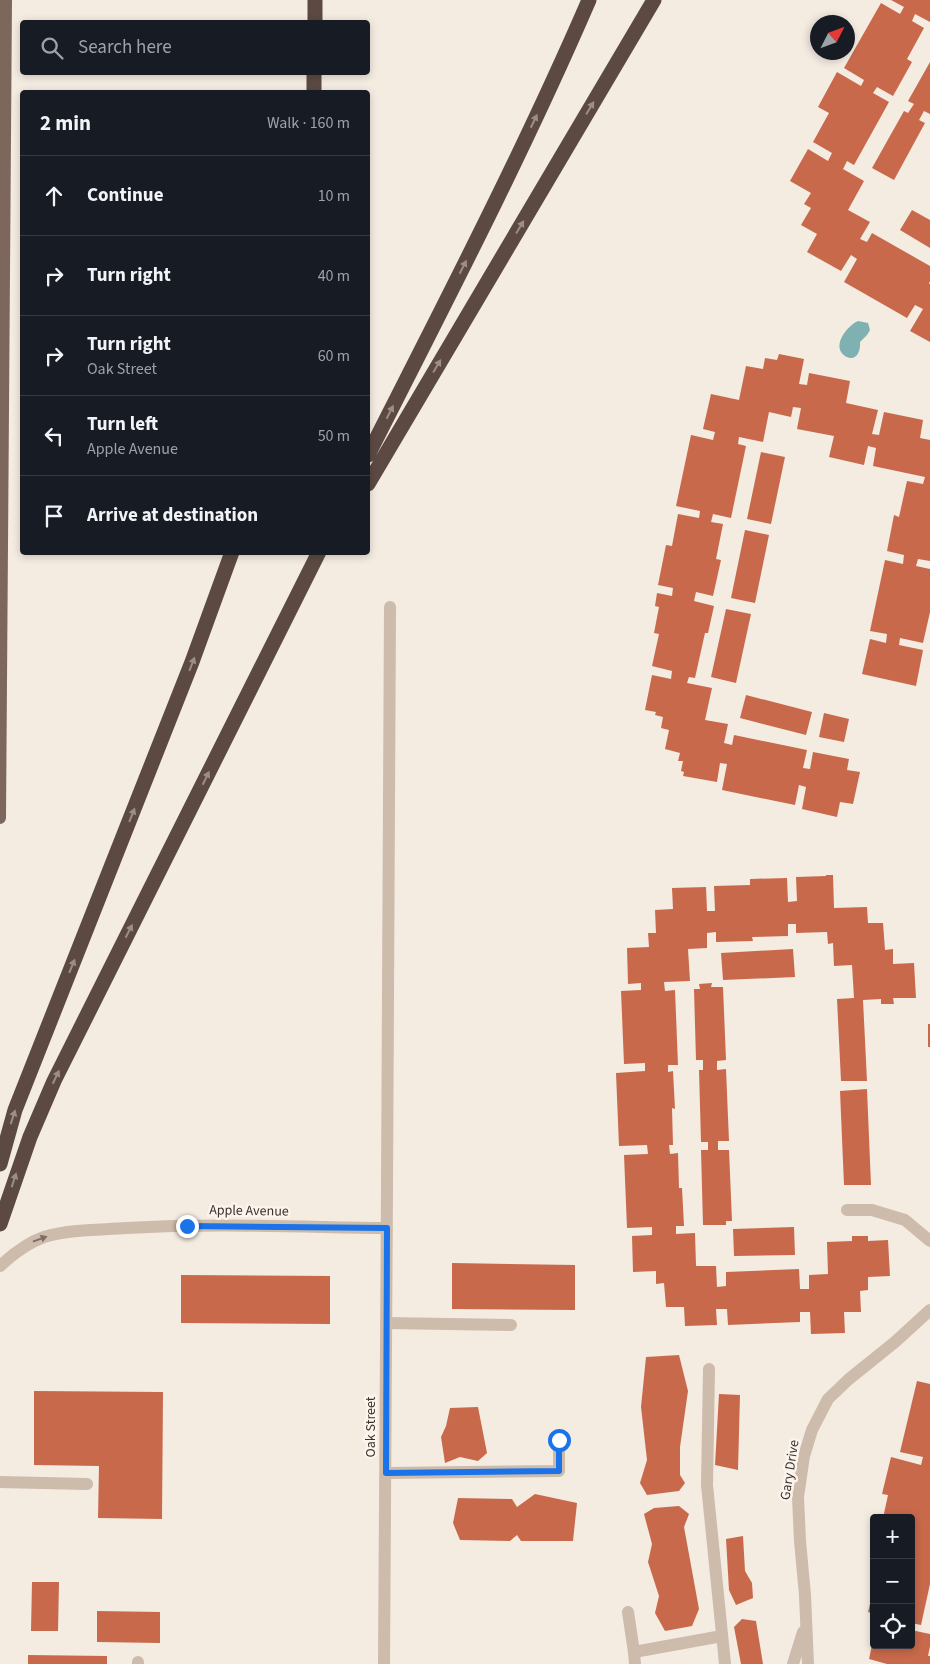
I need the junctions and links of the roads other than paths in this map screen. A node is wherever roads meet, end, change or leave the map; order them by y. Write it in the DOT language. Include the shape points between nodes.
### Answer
graph roads {
  1 [pos="6,0"];
  2 [pos="315,0"];
  3 [pos="589,0"];
  4 [pos="654,0"];
  5 [pos="315,20"];
  6 [pos="314,75"];
  7 [pos="314,90"];
  8 [pos="370,451"];
  9 [pos="370,481"];
  10 [pos="231,555"];
  11 [pos="318,555"];
  12 [pos="326,555"];
  13 [pos="390,607"];
  14 [pos="227,736"];
  15 [pos="0,818"];
  16 [pos="0,1164"];
  17 [pos="847,1210"];
  18 [pos="0,1224"];
  19 [pos="387,1228"];
  20 [pos="930,1241"];
  21 [pos="0,1266"];
  22 [pos="930,1310"];
  23 [pos="386,1324"];
  24 [pos="511,1325"];
  25 [pos="709,1369"];
  26 [pos="559,1440"];
  27 [pos="386,1473"];
  28 [pos="0,1482"];
  29 [pos="87,1484"];
  30 [pos="628,1612"];
  31 [pos="805,1625"];
  32 [pos="722,1636"];
  33 [pos="634,1658"];
  34 [pos="384,1664"];
  35 [pos="725,1664"];
  36 [pos="793,1664"];
  37 [pos="808,1664"];
  1 -- 15 [label="main road"];
  2 -- 5 [label="highway"];
  8 -- 3 [label="highway, one-way" via="548,94"];
  9 -- 4 [label="highway, one-way"];
  6 -- 7 [label="highway"];
  16 -- 10 [label="highway, one-way" via="24,1087 189,670"];
  11 -- 14 [label="highway"];
  12 -- 14 [label="highway"];
  13 -- 19 [label="street, Oak Street"];
  18 -- 14 [label="highway, one-way" via="26,1146 46,1099"];
  17 -- 20 [label="street" via="872,1210 905,1220"];
  21 -- 19 [label="street, Apple Avenue, one-way" via="29,1243 45,1237 89,1231 187,1226"];
  19 -- 23 [label="street, Oak Street"];
  22 -- 31 [label="street, Gary Drive" via="828,1399 812,1430 804,1456 798,1497"];
  23 -- 24 [label="street"];
  23 -- 27 [label="street, Oak Street"];
  25 -- 32 [label="street" via="707,1485"];
  26 -- 27 [label="street" via="559,1471"];
  27 -- 34 [label="street, Oak Street"];
  28 -- 29 [label="street"];
  30 -- 33 [label="street"];
  31 -- 36 [label="street, Gary Drive"];
  31 -- 37 [label="street, Gary Drive"];
  32 -- 33 [label="street"];
  32 -- 35 [label="street"];
}
